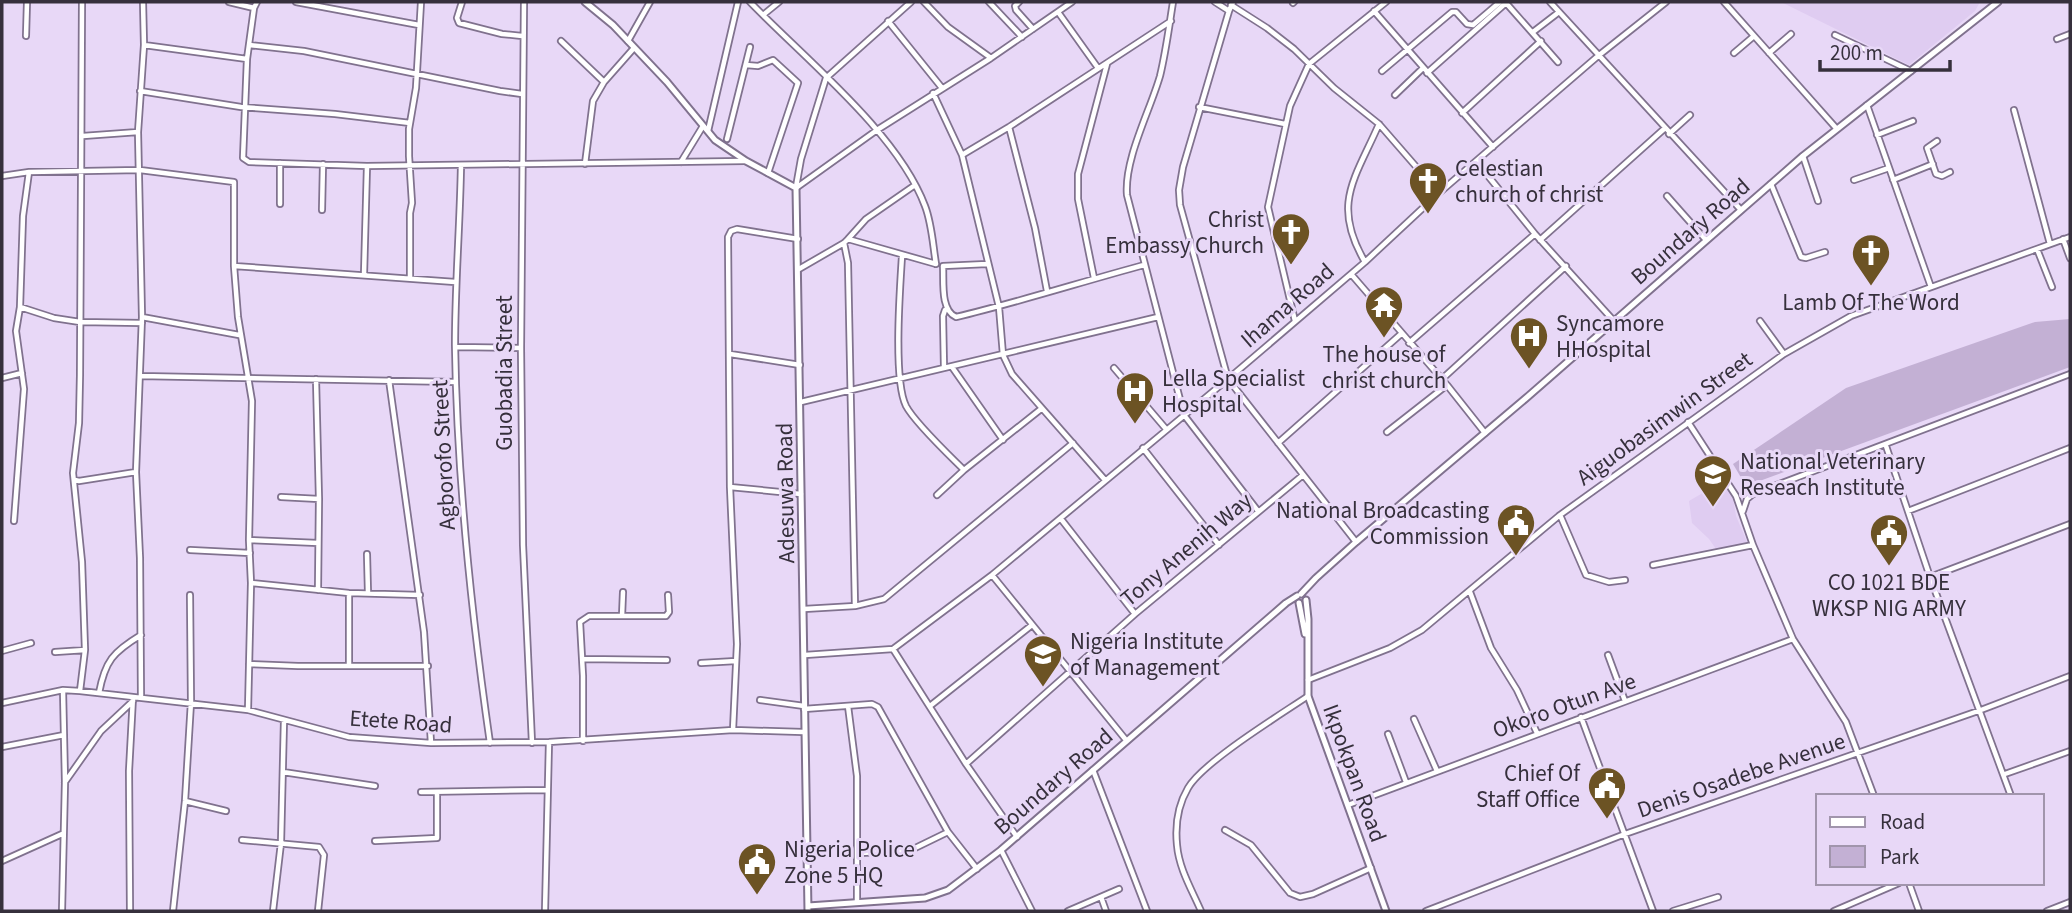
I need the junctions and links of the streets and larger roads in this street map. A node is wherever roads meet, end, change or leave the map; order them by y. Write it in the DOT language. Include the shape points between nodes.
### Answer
graph roads {
  1 [pos="27,2"];
  2 [pos="82,2"];
  3 [pos="143,2"];
  4 [pos="229,2"];
  5 [pos="257,2"];
  6 [pos="296,2"];
  7 [pos="421,2"];
  8 [pos="462,2"];
  9 [pos="524,2"];
  10 [pos="585,2"];
  11 [pos="650,2"];
  12 [pos="738,2"];
  13 [pos="750,2"];
  14 [pos="779,2"];
  15 [pos="911,2"];
  16 [pos="924,2"];
  17 [pos="989,2"];
  18 [pos="1019,2"];
  19 [pos="1072,2"];
  20 [pos="1173,2"];
  21 [pos="1215,2"];
  22 [pos="1386,2"];
  23 [pos="1500,2"];
  24 [pos="1507,2"];
  25 [pos="1550,2"];
  26 [pos="1666,2"];
  27 [pos="1724,2"];
  28 [pos="1998,2"];
  29 [pos="1231,6"];
  30 [pos="254,8"];
  31 [pos="1374,11"];
  32 [pos="1058,12"];
  33 [pos="1559,12"];
  34 [pos="763,15"];
  35 [pos="1172,20"];
  36 [pos="888,21"];
  37 [pos="419,25"];
  38 [pos="1033,29"];
  39 [pos="1533,32"];
  40 [pos="1791,34"];
  41 [pos="2070,34"];
  42 [pos="1835,35"];
  43 [pos="26,36"];
  44 [pos="522,36"];
  45 [pos="1754,36"];
  46 [pos="1022,37"];
  47 [pos="2057,39"];
  48 [pos="561,41"];
  49 [pos="628,41"];
  50 [pos="1541,41"];
  51 [pos="144,45"];
  52 [pos="249,45"];
  53 [pos="750,47"];
  54 [pos="634,48"];
  55 [pos="1407,48"];
  56 [pos="1734,53"];
  57 [pos="1769,53"];
  58 [pos="1598,57"];
  59 [pos="991,58"];
  60 [pos="247,59"];
  61 [pos="1558,62"];
  62 [pos="1107,63"];
  63 [pos="1309,64"];
  64 [pos="746,65"];
  65 [pos="1098,69"];
  66 [pos="1382,71"];
  67 [pos="1425,71"];
  68 [pos="1912,72"];
  69 [pos="417,74"];
  70 [pos="827,78"];
  71 [pos="604,82"];
  72 [pos="942,88"];
  73 [pos="139,91"];
  74 [pos="933,93"];
  75 [pos="522,94"];
  76 [pos="1395,95"];
  77 [pos="1867,105"];
  78 [pos="245,107"];
  79 [pos="1199,107"];
  80 [pos="2014,110"];
  81 [pos="1462,113"];
  82 [pos="1690,115"];
  83 [pos="1913,121"];
  84 [pos="410,123"];
  85 [pos="1285,124"];
  86 [pos="1379,124"];
  87 [pos="1009,127"];
  88 [pos="1836,128"];
  89 [pos="705,129"];
  90 [pos="1664,129"];
  91 [pos="877,130"];
  92 [pos="138,132"];
  93 [pos="1669,134"];
  94 [pos="1877,135"];
  95 [pos="83,136"];
  96 [pos="727,139"];
  97 [pos="1937,141"];
  98 [pos="1493,146"];
  99 [pos="962,155"];
  100 [pos="1803,156"];
  101 [pos="746,161"];
  102 [pos="1476,161"];
  103 [pos="280,163"];
  104 [pos="681,163"];
  105 [pos="323,164"];
  106 [pos="522,164"];
  107 [pos="585,164"];
  108 [pos="1933,164"];
  109 [pos="460,165"];
  110 [pos="367,166"];
  111 [pos="410,166"];
  112 [pos="1889,168"];
  113 [pos="140,170"];
  114 [pos="83,171"];
  115 [pos="29,172"];
  116 [pos="1950,172"];
  117 [pos="768,173"];
  118 [pos="2,176"];
  119 [pos="1854,180"];
  120 [pos="1893,180"];
  121 [pos="1770,184"];
  122 [pos="915,185"];
  123 [pos="796,188"];
  124 [pos="1439,192"];
  125 [pos="1667,196"];
  126 [pos="1818,201"];
  127 [pos="280,204"];
  128 [pos="322,210"];
  129 [pos="1741,210"];
  130 [pos="1535,234"];
  131 [pos="2070,237"];
  132 [pos="798,239"];
  133 [pos="2063,239"];
  134 [pos="1540,240"];
  135 [pos="1706,240"];
  136 [pos="846,241"];
  137 [pos="2050,244"];
  138 [pos="2037,249"];
  139 [pos="1825,252"];
  140 [pos="902,256"];
  141 [pos="2070,258"];
  142 [pos="1365,261"];
  143 [pos="936,264"];
  144 [pos="987,264"];
  145 [pos="1144,265"];
  146 [pos="234,266"];
  147 [pos="943,266"];
  148 [pos="1566,266"];
  149 [pos="799,269"];
  150 [pos="1351,274"];
  151 [pos="364,275"];
  152 [pos="410,278"];
  153 [pos="1094,278"];
  154 [pos="455,282"];
  155 [pos="1931,287"];
  156 [pos="2052,287"];
  157 [pos="1047,291"];
  158 [pos="20,307"];
  159 [pos="999,307"];
  160 [pos="946,309"];
  161 [pos="1158,317"];
  162 [pos="142,320"];
  163 [pos="1613,320"];
  164 [pos="1295,321"];
  165 [pos="1760,321"];
  166 [pos="80,322"];
  167 [pos="1401,334"];
  168 [pos="239,335"];
  169 [pos="1409,343"];
  170 [pos="455,347"];
  171 [pos="521,348"];
  172 [pos="730,354"];
  173 [pos="1784,354"];
  174 [pos="1003,355"];
  175 [pos="800,365"];
  176 [pos="952,367"];
  177 [pos="944,368"];
  178 [pos="1114,368"];
  179 [pos="22,373"];
  180 [pos="2070,374"];
  181 [pos="140,376"];
  182 [pos="2,378"];
  183 [pos="247,379"];
  184 [pos="316,379"];
  185 [pos="1228,379"];
  186 [pos="1442,379"];
  187 [pos="389,380"];
  188 [pos="900,380"];
  189 [pos="456,382"];
  190 [pos="1447,385"];
  191 [pos="850,390"];
  192 [pos="801,402"];
  193 [pos="1041,409"];
  194 [pos="1184,415"];
  195 [pos="1688,422"];
  196 [pos="1166,429"];
  197 [pos="1387,432"];
  198 [pos="1485,433"];
  199 [pos="1003,440"];
  200 [pos="1073,443"];
  201 [pos="1278,443"];
  202 [pos="1885,446"];
  203 [pos="1143,447"];
  204 [pos="2070,448"];
  205 [pos="964,470"];
  206 [pos="135,472"];
  207 [pos="1303,475"];
  208 [pos="74,479"];
  209 [pos="1105,480"];
  210 [pos="730,487"];
  211 [pos="802,494"];
  212 [pos="937,495"];
  213 [pos="1736,496"];
  214 [pos="281,497"];
  215 [pos="319,499"];
  216 [pos="1747,499"];
  217 [pos="1258,511"];
  218 [pos="1908,511"];
  219 [pos="1742,512"];
  220 [pos="1560,515"];
  221 [pos="1061,519"];
  222 [pos="14,521"];
  223 [pos="2070,524"];
  224 [pos="249,540"];
  225 [pos="1356,542"];
  226 [pos="318,543"];
  227 [pos="1219,545"];
  228 [pos="1753,545"];
  229 [pos="190,550"];
  230 [pos="250,553"];
  231 [pos="367,554"];
  232 [pos="1653,565"];
  233 [pos="992,575"];
  234 [pos="1930,577"];
  235 [pos="1625,580"];
  236 [pos="251,583"];
  237 [pos="318,590"];
  238 [pos="1470,591"];
  239 [pos="623,592"];
  240 [pos="349,593"];
  241 [pos="368,593"];
  242 [pos="190,595"];
  243 [pos="420,595"];
  244 [pos="668,595"];
  245 [pos="1301,599"];
  246 [pos="855,606"];
  247 [pos="804,609"];
  248 [pos="1135,614"];
  249 [pos="622,616"];
  250 [pos="1032,625"];
  251 [pos="141,634"];
  252 [pos="1793,639"];
  253 [pos="31,643"];
  254 [pos="893,649"];
  255 [pos="85,650"];
  256 [pos="2,651"];
  257 [pos="55,652"];
  258 [pos="805,654"];
  259 [pos="1608,655"];
  260 [pos="582,659"];
  261 [pos="667,660"];
  262 [pos="736,660"];
  263 [pos="701,663"];
  264 [pos="250,664"];
  265 [pos="348,666"];
  266 [pos="428,666"];
  267 [pos="1069,671"];
  268 [pos="2070,676"];
  269 [pos="1308,680"];
  270 [pos="63,690"];
  271 [pos="80,691"];
  272 [pos="99,693"];
  273 [pos="1308,696"];
  274 [pos="141,698"];
  275 [pos="133,699"];
  276 [pos="760,700"];
  277 [pos="1625,701"];
  278 [pos="191,702"];
  279 [pos="2,703"];
  280 [pos="848,706"];
  281 [pos="930,706"];
  282 [pos="804,708"];
  283 [pos="248,710"];
  284 [pos="1981,710"];
  285 [pos="1581,717"];
  286 [pos="1414,719"];
  287 [pos="284,720"];
  288 [pos="733,730"];
  289 [pos="803,732"];
  290 [pos="1537,733"];
  291 [pos="1388,734"];
  292 [pos="64,735"];
  293 [pos="1126,740"];
  294 [pos="583,741"];
  295 [pos="549,742"];
  296 [pos="431,743"];
  297 [pos="490,743"];
  298 [pos="532,743"];
  299 [pos="2,747"];
  300 [pos="2070,751"];
  301 [pos="1858,753"];
  302 [pos="966,764"];
  303 [pos="1093,769"];
  304 [pos="1437,771"];
  305 [pos="283,772"];
  306 [pos="2005,774"];
  307 [pos="65,782"];
  308 [pos="1406,782"];
  309 [pos="375,786"];
  310 [pos="547,790"];
  311 [pos="422,792"];
  312 [pos="437,792"];
  313 [pos="1873,794"];
  314 [pos="2010,794"];
  315 [pos="186,801"];
  316 [pos="1348,805"];
  317 [pos="226,811"];
  318 [pos="1225,830"];
  319 [pos="947,832"];
  320 [pos="62,834"];
  321 [pos="1625,834"];
  322 [pos="1017,837"];
  323 [pos="242,840"];
  324 [pos="375,841"];
  325 [pos="281,842"];
  326 [pos="1000,850"];
  327 [pos="858,853"];
  328 [pos="2,861"];
  329 [pos="1371,868"];
  330 [pos="977,869"];
  331 [pos="1894,885"];
  332 [pos="1910,885"];
  333 [pos="1119,889"];
  334 [pos="1101,897"];
  335 [pos="1718,897"];
  336 [pos="857,902"];
  337 [pos="2070,902"];
  338 [pos="808,908"];
  339 [pos="62,911"];
  340 [pos="130,911"];
  341 [pos="173,911"];
  342 [pos="273,911"];
  343 [pos="318,911"];
  344 [pos="545,911"];
  345 [pos="1032,911"];
  346 [pos="1068,911"];
  347 [pos="1106,911"];
  348 [pos="1146,911"];
  349 [pos="1200,911"];
  350 [pos="1386,911"];
  351 [pos="1426,911"];
  352 [pos="1653,911"];
  353 [pos="1673,911"];
  354 [pos="1834,911"];
  355 [pos="1919,911"];
  356 [pos="2050,911"];
  1 -- 43 [label="street"];
  2 -- 95 [label="street"];
  3 -- 51 [label="street"];
  4 -- 30 [label="street"];
  5 -- 30 [label="street"];
  6 -- 37 [label="street"];
  7 -- 37 [label="street"];
  8 -- 44 [label="street" via="459,23"];
  9 -- 44 [label="street, Guobadia Street"];
  10 -- 49 [label="street"];
  11 -- 49 [label="street"];
  12 -- 89 [label="street"];
  13 -- 34 [label="street"];
  14 -- 34 [label="street"];
  15 -- 36 [label="street"];
  16 -- 59 [label="street" via="948,27"];
  17 -- 46 [label="street"];
  18 -- 38 [label="street" via="1016,10"];
  19 -- 32 [label="street"];
  20 -- 35 [label="street"];
  21 -- 29 [label="street"];
  22 -- 31 [label="street"];
  23 -- 55 [label="street" via="1473,25 1452,12"];
  24 -- 39 [label="street"];
  24 -- 67 [label="street"];
  25 -- 33 [label="street"];
  26 -- 58 [label="street, Ihama Road"];
  27 -- 45 [label="street"];
  28 -- 68 [label="street, Boundary Road"];
  29 -- 63 [label="street" via="1268,28"];
  29 -- 79 [label="street"];
  30 -- 52 [label="street"];
  31 -- 55 [label="street"];
  31 -- 63 [label="street"];
  32 -- 38 [label="street"];
  32 -- 65 [label="street"];
  33 -- 39 [label="street"];
  33 -- 58 [label="street"];
  34 -- 70 [label="street"];
  35 -- 62 [label="street"];
  35 -- 145 [label="street" via="1160,77 1128,174 1127,195"];
  36 -- 70 [label="street"];
  36 -- 72 [label="street"];
  37 -- 69 [label="street"];
  38 -- 46 [label="street"];
  39 -- 50 [label="street"];
  40 -- 57 [label="street"];
  41 -- 47 [label="street"];
  42 -- 68 [label="street"];
  44 -- 75 [label="street, Guobadia Street"];
  45 -- 56 [label="street"];
  45 -- 57 [label="street"];
  46 -- 59 [label="street"];
  48 -- 71 [label="street"];
  49 -- 54 [label="street"];
  50 -- 61 [label="street"];
  50 -- 81 [label="street"];
  51 -- 60 [label="street"];
  51 -- 73 [label="street"];
  52 -- 60 [label="street"];
  52 -- 69 [label="street"];
  53 -- 64 [label="street"];
  54 -- 71 [label="street"];
  54 -- 89 [label="street"];
  55 -- 66 [label="street"];
  55 -- 67 [label="street"];
  57 -- 88 [label="street"];
  58 -- 90 [label="street"];
  58 -- 98 [label="street, Ihama Road"];
  59 -- 72 [label="street"];
  60 -- 78 [label="street"];
  62 -- 65 [label="street"];
  62 -- 153 [label="street" via="1078,174 1078,200"];
  63 -- 85 [label="street"];
  63 -- 86 [label="street"];
  64 -- 96 [label="street"];
  64 -- 117 [label="street" via="773,60 797,83"];
  65 -- 87 [label="street"];
  67 -- 76 [label="street"];
  67 -- 81 [label="street"];
  68 -- 77 [label="street, Boundary Road"];
  69 -- 75 [label="street"];
  69 -- 84 [label="street"];
  70 -- 91 [label="street"];
  70 -- 123 [label="street, Adesuwa Road"];
  71 -- 107 [label="street" via="590,106"];
  72 -- 74 [label="street"];
  73 -- 78 [label="street"];
  73 -- 92 [label="street"];
  74 -- 91 [label="street"];
  74 -- 99 [label="street"];
  75 -- 106 [label="street, Guobadia Street"];
  77 -- 88 [label="street, Boundary Road"];
  77 -- 94 [label="street"];
  78 -- 84 [label="street"];
  78 -- 103 [label="street" via="243,158 253,163"];
  79 -- 85 [label="street"];
  79 -- 185 [label="street" via="1179,198"];
  80 -- 137 [label="street"];
  81 -- 98 [label="street"];
  82 -- 93 [label="street"];
  83 -- 94 [label="street"];
  84 -- 111 [label="street"];
  85 -- 164 [label="street" via="1268,207"];
  86 -- 124 [label="street"];
  86 -- 142 [label="street" via="1348,201 1350,231"];
  87 -- 99 [label="street"];
  87 -- 157 [label="street"];
  88 -- 100 [label="street, Boundary Road"];
  89 -- 101 [label="street"];
  89 -- 104 [label="street"];
  90 -- 93 [label="street"];
  90 -- 134 [label="street"];
  91 -- 122 [label="street"];
  91 -- 123 [label="street"];
  92 -- 95 [label="street"];
  92 -- 113 [label="street"];
  93 -- 129 [label="street"];
  94 -- 112 [label="street"];
  95 -- 114 [label="street"];
  97 -- 108 [label="street" via="1927,148"];
  98 -- 102 [label="street, Ihama Road"];
  99 -- 144 [label="street"];
  100 -- 121 [label="street, Boundary Road"];
  100 -- 126 [label="street"];
  101 -- 104 [label="street"];
  101 -- 117 [label="street"];
  102 -- 124 [label="street, Ihama Road"];
  102 -- 130 [label="street"];
  103 -- 105 [label="street"];
  103 -- 127 [label="street"];
  104 -- 107 [label="street"];
  105 -- 110 [label="street"];
  105 -- 128 [label="street"];
  106 -- 107 [label="street"];
  106 -- 109 [label="street"];
  106 -- 171 [label="street, Guobadia Street"];
  108 -- 116 [label="street" via="1938,176"];
  108 -- 120 [label="street"];
  109 -- 111 [label="street"];
  109 -- 154 [label="street, Agborofo Street"];
  110 -- 111 [label="street"];
  110 -- 151 [label="street"];
  111 -- 152 [label="street"];
  112 -- 119 [label="street"];
  112 -- 120 [label="street"];
  113 -- 114 [label="street"];
  113 -- 146 [label="street" via="234,182"];
  113 -- 162 [label="street"];
  114 -- 115 [label="street"];
  114 -- 166 [label="street"];
  115 -- 118 [label="street"];
  115 -- 158 [label="street"];
  117 -- 123 [label="street"];
  120 -- 155 [label="street"];
  121 -- 129 [label="street, Boundary Road"];
  121 -- 139 [label="street" via="1801,257"];
  122 -- 136 [label="street" via="866,219"];
  122 -- 143 [label="street" via="926,208"];
  123 -- 132 [label="street, Adesuwa Road"];
  124 -- 142 [label="street, Ihama Road"];
  125 -- 135 [label="street"];
  129 -- 135 [label="street, Boundary Road"];
  130 -- 134 [label="street"];
  130 -- 169 [label="street"];
  131 -- 133 [label="street, Aiguobasimwin Street"];
  132 -- 149 [label="street, Adesuwa Road"];
  132 -- 172 [label="street" via="737,229 729,233"];
  133 -- 137 [label="street, Aiguobasimwin Street"];
  133 -- 141 [label="street"];
  134 -- 148 [label="street"];
  135 -- 163 [label="street, Boundary Road"];
  136 -- 140 [label="street"];
  136 -- 149 [label="street"];
  136 -- 191 [label="street"];
  137 -- 138 [label="street, Aiguobasimwin Street"];
  138 -- 155 [label="street, Aiguobasimwin Street"];
  138 -- 156 [label="street"];
  140 -- 143 [label="street"];
  140 -- 188 [label="street"];
  142 -- 150 [label="street, Ihama Road"];
  143 -- 147 [label="street"];
  144 -- 147 [label="street"];
  144 -- 159 [label="street"];
  145 -- 153 [label="street"];
  145 -- 161 [label="street"];
  146 -- 151 [label="street"];
  146 -- 168 [label="street"];
  147 -- 160 [label="street"];
  148 -- 163 [label="street"];
  148 -- 186 [label="street"];
  149 -- 175 [label="street, Adesuwa Road"];
  150 -- 164 [label="street, Ihama Road"];
  150 -- 167 [label="street"];
  151 -- 152 [label="street"];
  152 -- 154 [label="street"];
  153 -- 157 [label="street"];
  154 -- 170 [label="street, Agborofo Street"];
  155 -- 173 [label="street, Aiguobasimwin Street" via="1851,316"];
  157 -- 159 [label="street"];
  158 -- 166 [label="street"];
  158 -- 179 [label="street" via="16,331"];
  159 -- 160 [label="street" via="956,317"];
  159 -- 174 [label="street"];
  160 -- 177 [label="street"];
  161 -- 174 [label="street"];
  161 -- 194 [label="street"];
  162 -- 166 [label="street"];
  162 -- 168 [label="street"];
  162 -- 181 [label="street"];
  163 -- 198 [label="street, Boundary Road"];
  164 -- 185 [label="street, Ihama Road"];
  165 -- 173 [label="street"];
  166 -- 208 [label="street"];
  167 -- 169 [label="street"];
  167 -- 201 [label="street"];
  168 -- 183 [label="street"];
  169 -- 186 [label="street"];
  170 -- 171 [label="street"];
  170 -- 189 [label="street, Agborofo Street"];
  171 -- 298 [label="street, Guobadia Street"];
  172 -- 175 [label="street"];
  172 -- 210 [label="street"];
  173 -- 195 [label="street, Aiguobasimwin Street"];
  174 -- 176 [label="street"];
  174 -- 193 [label="street" via="1012,374"];
  175 -- 192 [label="street, Adesuwa Road"];
  176 -- 177 [label="street"];
  176 -- 199 [label="street"];
  177 -- 188 [label="street"];
  178 -- 196 [label="street"];
  179 -- 182 [label="street"];
  179 -- 222 [label="street"];
  180 -- 202 [label="street"];
  181 -- 183 [label="street"];
  181 -- 206 [label="street"];
  183 -- 184 [label="street"];
  183 -- 224 [label="street" via="252,401"];
  184 -- 187 [label="street"];
  184 -- 215 [label="street"];
  185 -- 194 [label="street, Ihama Road"];
  185 -- 201 [label="street"];
  186 -- 190 [label="street"];
  187 -- 189 [label="street"];
  187 -- 243 [label="street"];
  188 -- 191 [label="street"];
  188 -- 205 [label="street" via="907,408"];
  189 -- 297 [label="street, Agborofo Street" via="467,566"];
  190 -- 197 [label="street"];
  190 -- 198 [label="street"];
  191 -- 192 [label="street"];
  191 -- 246 [label="street"];
  192 -- 211 [label="street, Adesuwa Road"];
  193 -- 199 [label="street"];
  193 -- 200 [label="street"];
  194 -- 196 [label="street, Ihama Road"];
  194 -- 217 [label="street"];
  195 -- 213 [label="street"];
  195 -- 220 [label="street, Aiguobasimwin Street"];
  196 -- 203 [label="street, Ihama Road"];
  198 -- 225 [label="street, Boundary Road"];
  199 -- 205 [label="street"];
  200 -- 209 [label="street"];
  200 -- 246 [label="street" via="893,593"];
  201 -- 207 [label="street"];
  202 -- 216 [label="street"];
  202 -- 218 [label="street"];
  203 -- 209 [label="street, Ihama Road"];
  203 -- 227 [label="street"];
  204 -- 218 [label="street"];
  205 -- 212 [label="street"];
  206 -- 208 [label="street"];
  206 -- 251 [label="street"];
  207 -- 217 [label="street, Tony Anenih Way"];
  207 -- 225 [label="street"];
  208 -- 255 [label="street"];
  209 -- 221 [label="street, Ihama Road"];
  210 -- 211 [label="street"];
  210 -- 262 [label="street"];
  211 -- 247 [label="street, Adesuwa Road"];
  213 -- 216 [label="street"];
  213 -- 219 [label="street"];
  214 -- 215 [label="street"];
  215 -- 226 [label="street"];
  216 -- 219 [label="street"];
  217 -- 227 [label="street, Tony Anenih Way"];
  218 -- 234 [label="street"];
  219 -- 228 [label="street"];
  220 -- 235 [label="street" via="1586,575 1609,582"];
  220 -- 238 [label="street, Aiguobasimwin Street"];
  221 -- 233 [label="street, Ihama Road"];
  221 -- 248 [label="street"];
  223 -- 234 [label="street"];
  224 -- 226 [label="street"];
  224 -- 230 [label="street"];
  225 -- 245 [label="street, Boundary Road" via="1316,578"];
  226 -- 237 [label="street"];
  227 -- 248 [label="street, Tony Anenih Way"];
  228 -- 232 [label="street"];
  228 -- 252 [label="street"];
  229 -- 230 [label="street"];
  230 -- 236 [label="street"];
  231 -- 241 [label="street"];
  233 -- 250 [label="street"];
  233 -- 254 [label="street, Ihama Road"];
  234 -- 284 [label="street"];
  236 -- 237 [label="street"];
  236 -- 264 [label="street"];
  237 -- 240 [label="street"];
  238 -- 269 [label="street, Aiguobasimwin Street" via="1407,640"];
  238 -- 290 [label="street" via="1491,648"];
  239 -- 249 [label="street"];
  240 -- 241 [label="street"];
  240 -- 265 [label="street"];
  241 -- 243 [label="street"];
  242 -- 278 [label="street"];
  243 -- 266 [label="street"];
  244 -- 249 [label="street" via="666,616"];
  245 -- 269 [label="street, Ikpokpan Road"];
  245 -- 293 [label="street, Boundary Road" via="1286,603"];
  246 -- 247 [label="street"];
  247 -- 258 [label="street, Adesuwa Road"];
  248 -- 267 [label="street, Tony Anenih Way"];
  249 -- 260 [label="street" via="580,622"];
  250 -- 267 [label="street"];
  250 -- 281 [label="street"];
  251 -- 272 [label="street" via="107,662"];
  251 -- 274 [label="street"];
  252 -- 277 [label="street, Okoro Otun Ave"];
  252 -- 301 [label="street" via="1846,722"];
  253 -- 256 [label="street"];
  254 -- 258 [label="street"];
  254 -- 281 [label="street"];
  255 -- 257 [label="street"];
  255 -- 271 [label="street"];
  258 -- 282 [label="street, Adesuwa Road"];
  259 -- 277 [label="street"];
  260 -- 261 [label="street"];
  260 -- 294 [label="street"];
  262 -- 263 [label="street"];
  262 -- 288 [label="street"];
  264 -- 265 [label="street"];
  264 -- 283 [label="street"];
  265 -- 266 [label="street"];
  266 -- 296 [label="street"];
  267 -- 293 [label="street"];
  267 -- 302 [label="street, Tony Anenih Way"];
  268 -- 284 [label="street, Denis Osadebe Avenue"];
  269 -- 273 [label="street, Ikpokpan Road"];
  270 -- 271 [label="street, Etete Road"];
  270 -- 279 [label="street, Etete Road"];
  270 -- 292 [label="street"];
  271 -- 272 [label="street, Etete Road"];
  272 -- 275 [label="street, Etete Road"];
  273 -- 316 [label="street, Ikpokpan Road"];
  273 -- 349 [label="street" via="1217,759 1189,785 1177,817 1177,845"];
  274 -- 275 [label="street, Etete Road"];
  274 -- 278 [label="street, Etete Road"];
  275 -- 307 [label="street" via="101,731"];
  275 -- 340 [label="street"];
  276 -- 282 [label="street"];
  277 -- 285 [label="street, Okoro Otun Ave"];
  278 -- 283 [label="street, Etete Road"];
  278 -- 315 [label="street"];
  280 -- 282 [label="street"];
  280 -- 319 [label="street" via="872,704 878,708"];
  280 -- 327 [label="street" via="857,776"];
  281 -- 302 [label="street"];
  282 -- 289 [label="street, Adesuwa Road"];
  283 -- 287 [label="street, Etete Road"];
  284 -- 301 [label="street, Denis Osadebe Avenue"];
  284 -- 306 [label="street"];
  285 -- 290 [label="street, Okoro Otun Ave"];
  285 -- 321 [label="street"];
  286 -- 304 [label="street"];
  287 -- 296 [label="street, Etete Road" via="341,735"];
  287 -- 305 [label="street"];
  288 -- 289 [label="street, Etete Road"];
  288 -- 294 [label="street, Etete Road"];
  289 -- 338 [label="street, Adesuwa Road"];
  290 -- 304 [label="street, Okoro Otun Ave"];
  291 -- 308 [label="street"];
  292 -- 299 [label="street"];
  292 -- 307 [label="street"];
  293 -- 303 [label="street, Boundary Road"];
  294 -- 295 [label="street, Etete Road"];
  295 -- 298 [label="street, Etete Road"];
  295 -- 310 [label="street"];
  296 -- 297 [label="street, Etete Road"];
  297 -- 298 [label="street, Etete Road"];
  300 -- 306 [label="street"];
  301 -- 313 [label="street"];
  301 -- 321 [label="street, Denis Osadebe Avenue"];
  302 -- 322 [label="street"];
  303 -- 322 [label="street, Boundary Road"];
  303 -- 348 [label="street"];
  304 -- 308 [label="street, Okoro Otun Ave"];
  305 -- 309 [label="street"];
  305 -- 325 [label="street"];
  306 -- 314 [label="street"];
  307 -- 320 [label="street"];
  308 -- 316 [label="street, Okoro Otun Ave"];
  310 -- 312 [label="street"];
  310 -- 344 [label="street"];
  311 -- 312 [label="street"];
  312 -- 324 [label="street" via="437,838"];
  315 -- 317 [label="street"];
  315 -- 341 [label="street"];
  316 -- 329 [label="street, Ikpokpan Road"];
  318 -- 329 [label="street" via="1251,845 1290,892 1300,897"];
  319 -- 327 [label="street" via="909,851"];
  319 -- 330 [label="street"];
  320 -- 328 [label="street"];
  320 -- 339 [label="street"];
  321 -- 351 [label="street, Denis Osadebe Avenue"];
  321 -- 352 [label="street"];
  322 -- 326 [label="street, Boundary Road"];
  323 -- 325 [label="street"];
  325 -- 342 [label="street"];
  325 -- 343 [label="street" via="322,850"];
  326 -- 330 [label="street, Boundary Road"];
  326 -- 345 [label="street"];
  327 -- 336 [label="street"];
  329 -- 350 [label="street, Ikpokpan Road"];
  330 -- 336 [label="street, Boundary Road" via="936,895"];
  331 -- 354 [label="street"];
  332 -- 355 [label="street"];
  333 -- 334 [label="street"];
  334 -- 346 [label="street"];
  334 -- 347 [label="street"];
  335 -- 353 [label="street"];
  336 -- 338 [label="street, Boundary Road"];
  337 -- 356 [label="street"];
}
